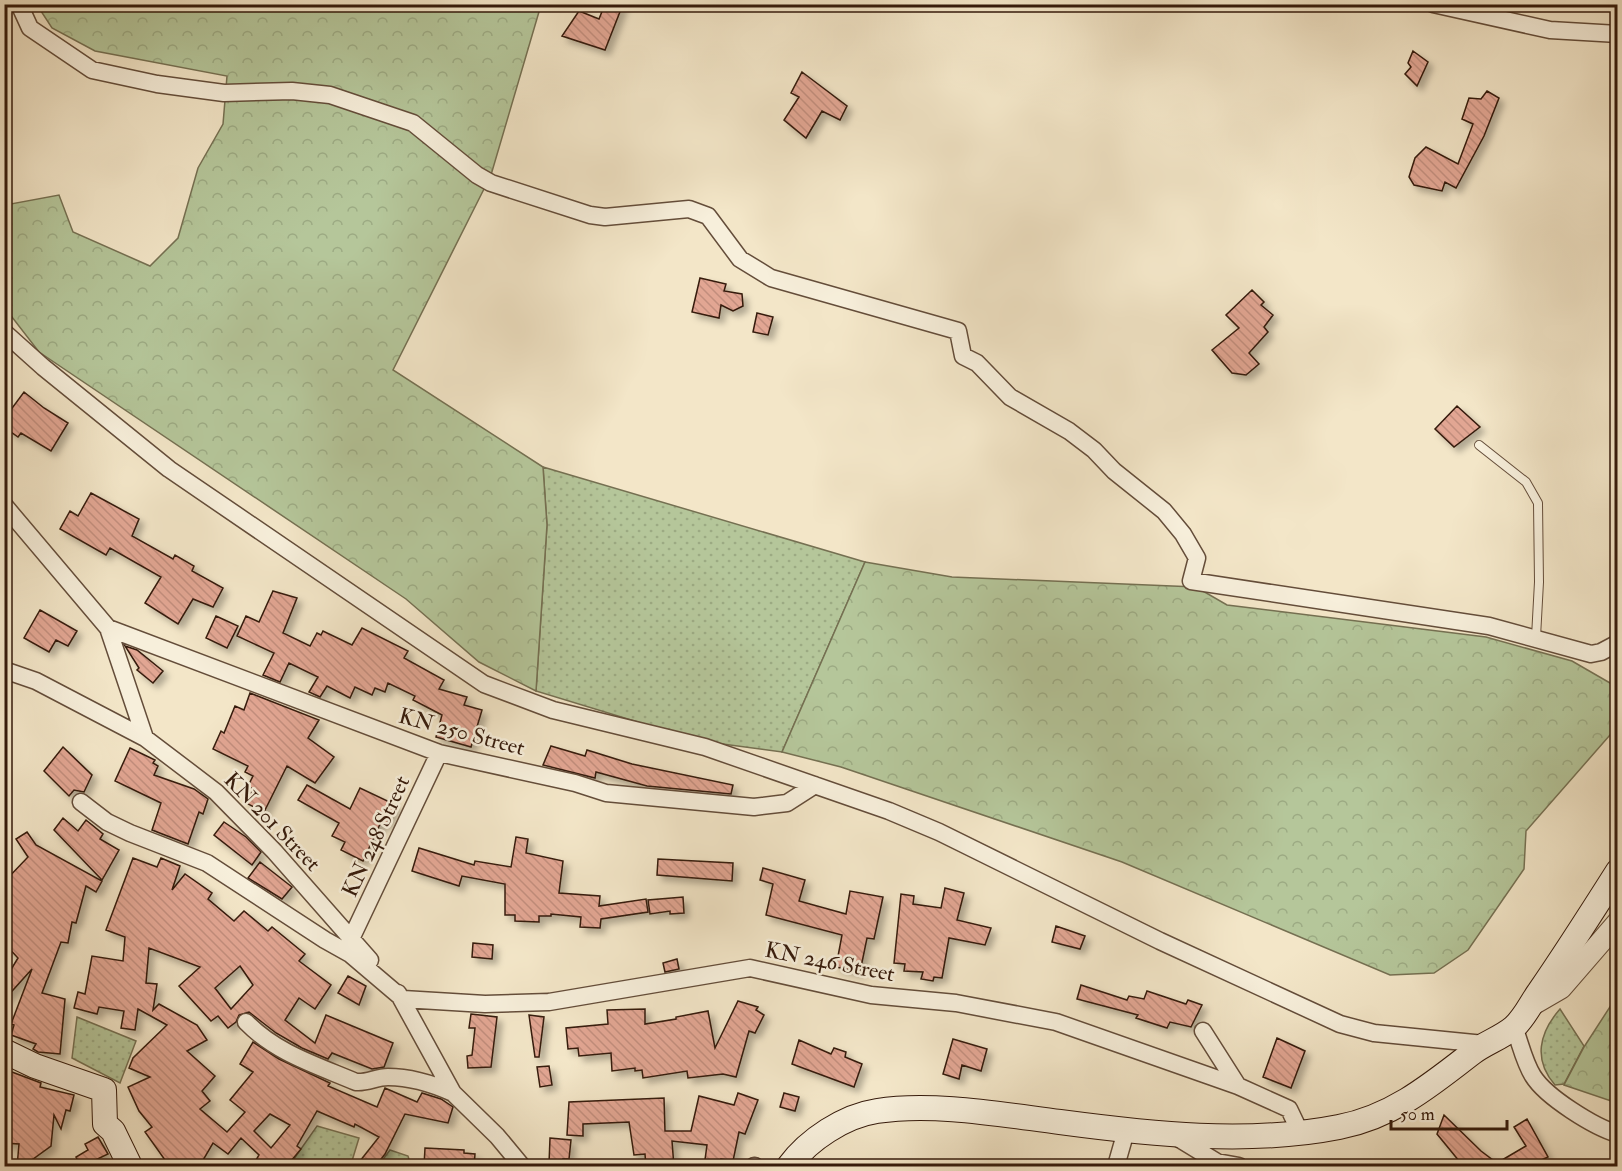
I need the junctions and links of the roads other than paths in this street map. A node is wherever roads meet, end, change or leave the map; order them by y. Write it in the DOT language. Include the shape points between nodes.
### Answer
graph roads {
  1 [pos="19,4"];
  2 [pos="1433,4"];
  3 [pos="1617,34"];
  4 [pos="4,332"];
  5 [pos="1479,445"];
  6 [pos="4,505"];
  7 [pos="108,628"];
  8 [pos="1536,637"];
  9 [pos="1617,643"];
  10 [pos="4,670"];
  11 [pos="145,738"];
  12 [pos="439,753"];
  13 [pos="815,786"];
  14 [pos="81,801"];
  15 [pos="1617,871"];
  16 [pos="1617,922"];
  17 [pos="351,946"];
  18 [pos="404,999"];
  19 [pos="1529,1006"];
  20 [pos="246,1022"];
  21 [pos="1514,1027"];
  22 [pos="1203,1031"];
  23 [pos="1484,1044"];
  24 [pos="4,1051"];
  25 [pos="1238,1086"];
  26 [pos="453,1094"];
  27 [pos="1126,1131"];
  28 [pos="1300,1132"];
  29 [pos="1170,1133"];
  30 [pos="1617,1134"];
  31 [pos="130,1167"];
  32 [pos="522,1167"];
  33 [pos="789,1167"];
  34 [pos="1116,1167"];
  35 [pos="1239,1167"];
  1 -- 8 [label="street" via="30,28 92,70 225,93 292,91 330,95 374,108 413,123 491,183 605,217 689,209 708,216 740,259 771,278 958,331 963,356 978,363 1010,397 1070,431 1164,511 1197,558 1191,581 1431,615"];
  2 -- 3 [label="street" via="1550,30"];
  4 -- 13 [label="street" via="169,469 484,684 553,710 705,747"];
  5 -- 8 [label="lane" via="1526,482 1538,503"];
  6 -- 7 [label="street"];
  7 -- 11 [label="street"];
  7 -- 12 [label="street, KN 250 Street"];
  8 -- 9 [label="street" via="1591,654"];
  10 -- 11 [label="street, KN 201 Street" via="36,681"];
  11 -- 17 [label="street, KN 201 Street" via="216,792 274,851"];
  12 -- 13 [label="street, KN 250 Street" via="576,783 606,794 754,807 787,803"];
  12 -- 17 [label="street, KN 248 Street"];
  13 -- 23 [label="street" via="939,832 1340,1024 1374,1033"];
  14 -- 17 [label="street" via="107,822 207,863 325,940"];
  15 -- 19 [label="main road"];
  16 -- 19 [label="street" via="1561,988"];
  17 -- 18 [label="street, KN 201 Street"];
  18 -- 25 [label="street, KN 246 Street" via="485,1004 549,1002 750,968 871,995 956,1004 1056,1022"];
  18 -- 26 [label="street, KN 201 Street"];
  19 -- 21 [label="main road"];
  20 -- 26 [label="street" via="282,1051 356,1082 390,1077 423,1082"];
  21 -- 23 [label="main road"];
  21 -- 30 [label="street" via="1533,1076 1561,1102"];
  22 -- 25 [label="street"];
  23 -- 28 [label="main road" via="1407,1101 1374,1117 1340,1127"];
  24 -- 31 [label="main road" via="104,1090 105,1124 113,1131"];
  25 -- 28 [label="street, KN 246 Street" via="1289,1109"];
  26 -- 32 [label="street, KN 201 Street" via="497,1136"];
  27 -- 29 [label="main road"];
  27 -- 33 [label="main road" via="980,1112 876,1111 827,1131 797,1155"];
  27 -- 34 [label="street"];
  28 -- 29 [label="main road" via="1225,1136"];
  29 -- 35 [label="street" via="1217,1162"];
}
